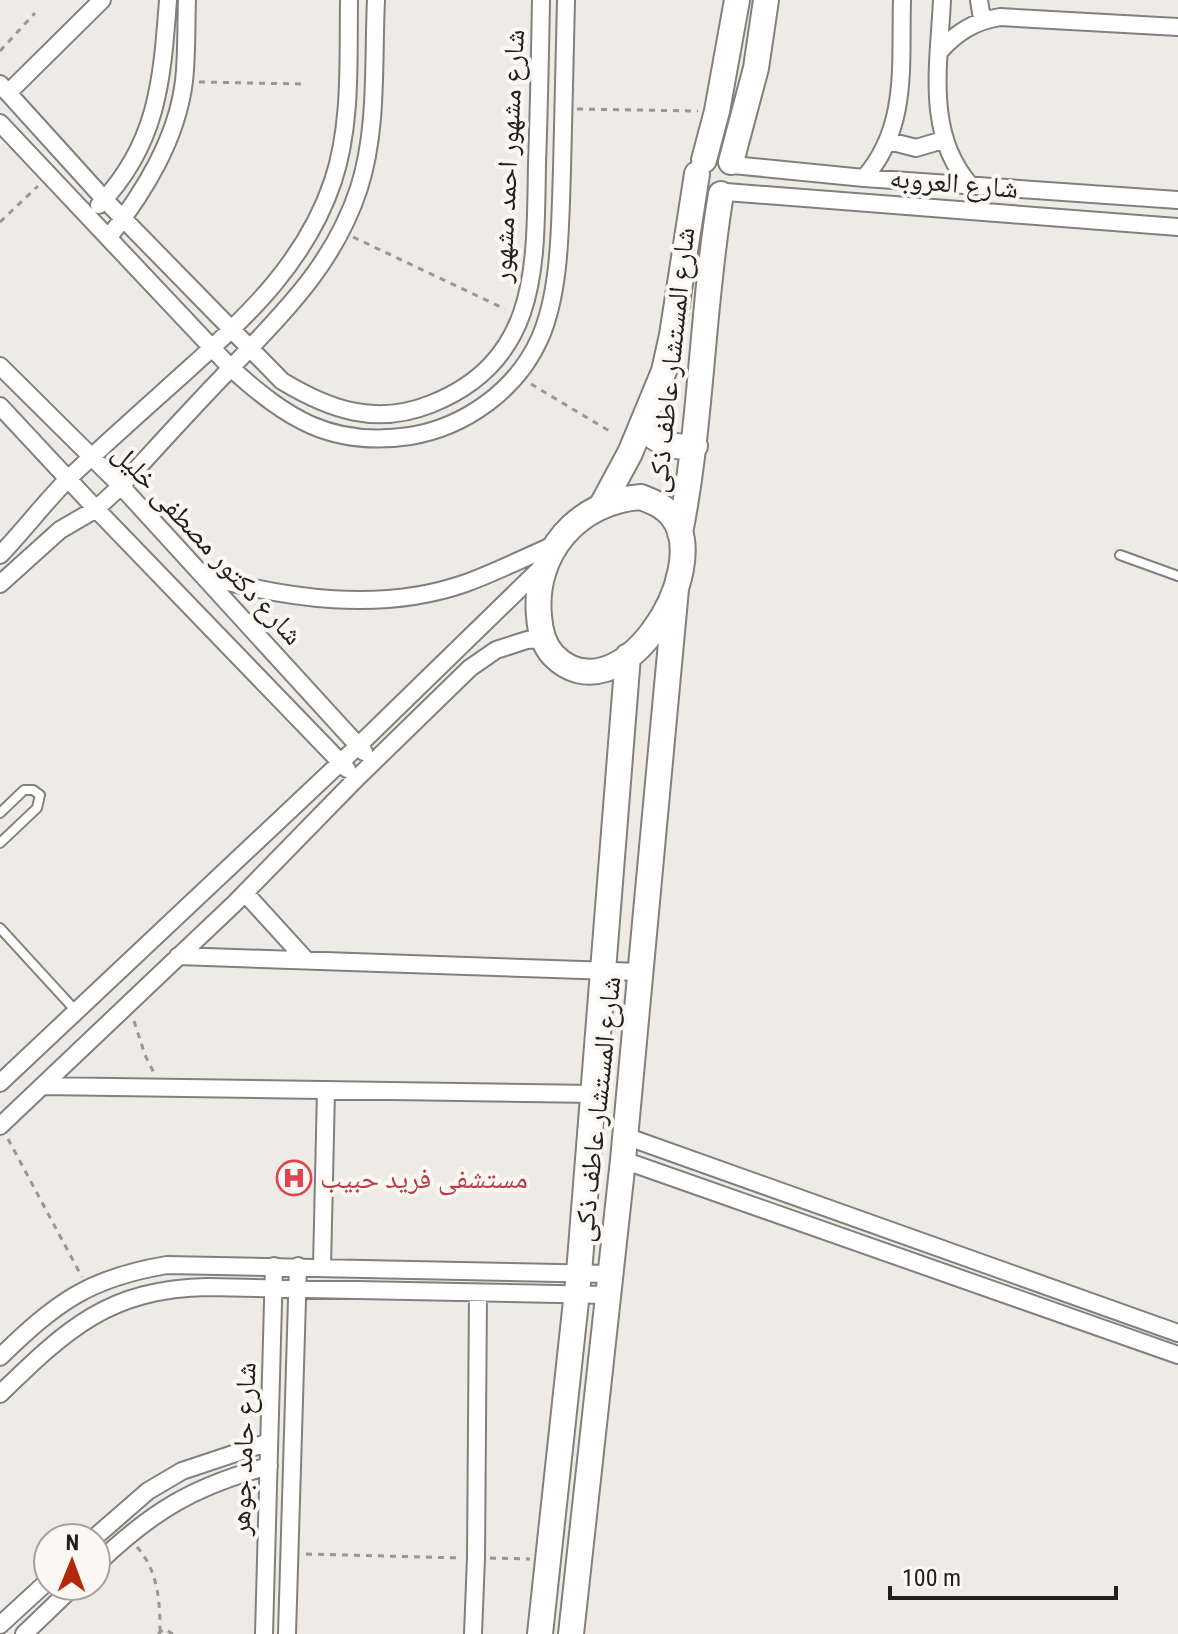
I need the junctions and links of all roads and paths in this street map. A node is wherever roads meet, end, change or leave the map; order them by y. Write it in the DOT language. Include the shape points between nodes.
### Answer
graph roads {
  1 [pos="102,0"];
  2 [pos="168,0"];
  3 [pos="187,0"];
  4 [pos="349,0"];
  5 [pos="376,0"];
  6 [pos="541,0"];
  7 [pos="566,0"];
  8 [pos="737,0"];
  9 [pos="766,0"];
  10 [pos="902,0"];
  11 [pos="942,0"];
  12 [pos="979,0"];
  13 [pos="35,13"];
  14 [pos="986,19"];
  15 [pos="1178,27"];
  16 [pos="0,51"];
  17 [pos="940,51"];
  18 [pos="184,82"];
  19 [pos="303,84"];
  20 [pos="4,89"];
  21 [pos="563,109"];
  22 [pos="717,111"];
  23 [pos="0,123"];
  24 [pos="943,140"];
  25 [pos="889,141"];
  26 [pos="732,164"];
  27 [pos="700,167"];
  28 [pos="766,170"];
  29 [pos="50,175"];
  30 [pos="864,178"];
  31 [pos="970,185"];
  32 [pos="724,193"];
  33 [pos="764,193"];
  34 [pos="105,200"];
  35 [pos="1178,200"];
  36 [pos="90,216"];
  37 [pos="124,219"];
  38 [pos="0,222"];
  39 [pos="1178,227"];
  40 [pos="342,232"];
  41 [pos="109,237"];
  42 [pos="521,316"];
  43 [pos="232,331"];
  44 [pos="212,348"];
  45 [pos="250,349"];
  46 [pos="0,366"];
  47 [pos="231,368"];
  48 [pos="517,376"];
  49 [pos="0,406"];
  50 [pos="642,426"];
  51 [pos="611,432"];
  52 [pos="695,446"];
  53 [pos="92,457"];
  54 [pos="69,479"];
  55 [pos="121,486"];
  56 [pos="602,505"];
  57 [pos="96,509"];
  58 [pos="680,533"];
  59 [pos="551,554"];
  60 [pos="0,555"];
  61 [pos="1120,555"];
  62 [pos="201,575"];
  63 [pos="1178,576"];
  64 [pos="0,584"];
  65 [pos="676,589"];
  66 [pos="543,639"];
  67 [pos="467,640"];
  68 [pos="628,656"];
  69 [pos="483,658"];
  70 [pos="621,739"];
  71 [pos="662,744"];
  72 [pos="358,746"];
  73 [pos="374,761"];
  74 [pos="340,762"];
  75 [pos="357,778"];
  76 [pos="0,813"];
  77 [pos="0,843"];
  78 [pos="215,881"];
  79 [pos="240,898"];
  80 [pos="0,928"];
  81 [pos="178,956"];
  82 [pos="306,960"];
  83 [pos="602,971"];
  84 [pos="641,972"];
  85 [pos="131,1001"];
  86 [pos="76,1012"];
  87 [pos="0,1083"];
  88 [pos="42,1086"];
  89 [pos="164,1088"];
  90 [pos="326,1090"];
  91 [pos="595,1094"];
  92 [pos="0,1126"];
  93 [pos="624,1148"];
  94 [pos="274,1266"];
  95 [pos="298,1266"];
  96 [pos="322,1267"];
  97 [pos="578,1284"];
  98 [pos="609,1284"];
  99 [pos="88,1287"];
  100 [pos="274,1289"];
  101 [pos="298,1290"];
  102 [pos="478,1293"];
  103 [pos="1178,1333"];
  104 [pos="1178,1355"];
  105 [pos="0,1357"];
  106 [pos="0,1394"];
  107 [pos="269,1442"];
  108 [pos="269,1466"];
  109 [pos="112,1522"];
  110 [pos="126,1535"];
  111 [pos="112,1549"];
  112 [pos="290,1554"];
  113 [pos="476,1558"];
  114 [pos="548,1560"];
  115 [pos="32,1596"];
  116 [pos="57,1602"];
  117 [pos="0,1625"];
  118 [pos="159,1633"];
  119 [pos="24,1634"];
  120 [pos="173,1634"];
  121 [pos="264,1634"];
  122 [pos="287,1634"];
  123 [pos="473,1634"];
  124 [pos="540,1634"];
  125 [pos="571,1634"];
  1 -- 20 [label="street"];
  2 -- 34 [label="street" via="163,78 151,122 132,163"];
  3 -- 18 [label="street"];
  4 -- 43 [label="street" via="343,135 333,181 288,267"];
  5 -- 40 [label="street" via="370,138 360,186"];
  6 -- 42 [label="street, شارع مشهور احمد مشهور" via="536,235 533,276"];
  7 -- 21 [label="street, شارع مشهور احمد مشهور"];
  8 -- 22 [label="street, شارع المستشار عاطف ذكى"];
  9 -- 26 [label="street" via="756,68"];
  10 -- 25 [label="street" via="899,101"];
  11 -- 17 [label="street"];
  12 -- 14 [label="street"];
  13 -- 16 [label="path"];
  14 -- 15 [label="street"];
  14 -- 17 [label="street" via="960,31"];
  17 -- 24 [label="street" via="938,114"];
  18 -- 19 [label="path"];
  18 -- 37 [label="street" via="162,153"];
  20 -- 34 [label="street, شارع مشهور احمد مشهور"];
  21 -- 22 [label="path"];
  21 -- 48 [label="street, شارع مشهور احمد مشهور" via="560,234 553,286 540,338"];
  22 -- 27 [label="street, شارع المستشار عاطف ذكى"];
  23 -- 29 [label="street, شارع مشهور احمد مشهور"];
  24 -- 25 [label="street" via="916,148"];
  24 -- 31 [label="street"];
  25 -- 30 [label="street"];
  26 -- 27 [label="street" via="718,155"];
  26 -- 28 [label="street, شارع العروبه"];
  26 -- 32 [label="street" via="735,180"];
  27 -- 32 [label="street" via="704,190"];
  27 -- 50 [label="street, شارع المستشار عاطف ذكى" via="668,353"];
  28 -- 30 [label="street, شارع العروبه"];
  28 -- 33 [label="street" via="760,181"];
  29 -- 36 [label="street, شارع مشهور احمد مشهور"];
  29 -- 38 [label="path"];
  30 -- 31 [label="street, شارع العروبه"];
  31 -- 35 [label="street, شارع العروبه"];
  32 -- 33 [label="street, شارع العروبه"];
  32 -- 52 [label="street, شارع المستشار عاطف ذكى" via="715,235"];
  33 -- 39 [label="street, شارع العروبه"];
  34 -- 36 [label="street"];
  34 -- 37 [label="street, شارع مشهور احمد مشهور"];
  36 -- 41 [label="street, شارع مشهور احمد مشهور"];
  37 -- 41 [label="street"];
  37 -- 43 [label="street, شارع مشهور احمد مشهور"];
  40 -- 42 [label="path"];
  40 -- 45 [label="street" via="301,294"];
  41 -- 44 [label="street, شارع مشهور احمد مشهور"];
  42 -- 45 [label="street, شارع مشهور احمد مشهور" via="505,349 480,376 449,397 387,414 355,413 316,402 282,381"];
  43 -- 44 [label="street"];
  43 -- 45 [label="street, شارع مشهور احمد مشهور"];
  44 -- 47 [label="street, شارع مشهور احمد مشهور"];
  44 -- 53 [label="street"];
  45 -- 47 [label="street"];
  46 -- 53 [label="street, شارع دكتور مصطفى خليل"];
  47 -- 48 [label="street, شارع مشهور احمد مشهور" via="267,401 306,424 350,438 423,433 488,404"];
  47 -- 55 [label="street"];
  48 -- 51 [label="path"];
  49 -- 54 [label="street, شارع دكتور مصطفى خليل"];
  50 -- 52 [label="street" via="660,442"];
  50 -- 56 [label="street, شارع المستشار عاطف ذكى"];
  52 -- 58 [label="street, شارع المستشار عاطف ذكى"];
  53 -- 54 [label="street"];
  53 -- 55 [label="street, شارع دكتور مصطفى خليل"];
  54 -- 57 [label="street, شارع دكتور مصطفى خليل"];
  54 -- 60 [label="street"];
  55 -- 57 [label="street"];
  55 -- 62 [label="street, شارع دكتور مصطفى خليل"];
  56 -- 58 [label="street" via="622,498 650,500 673,517"];
  56 -- 59 [label="street" via="584,515"];
  57 -- 64 [label="street" via="60,530"];
  57 -- 74 [label="street, شارع دكتور مصطفى خليل"];
  58 -- 65 [label="street"];
  59 -- 62 [label="street" via="466,583 406,596 344,600 295,597"];
  59 -- 66 [label="street" via="538,603"];
  59 -- 67 [label="street"];
  61 -- 63 [label="lane"];
  62 -- 72 [label="street, شارع دكتور مصطفى خليل"];
  65 -- 68 [label="street" via="649,638"];
  65 -- 71 [label="street, شارع المستشار عاطف ذكى"];
  66 -- 68 [label="street" via="560,662 573,669 603,671"];
  66 -- 69 [label="street" via="511,644"];
  67 -- 69 [label="street" via="478,643"];
  67 -- 72 [label="street"];
  68 -- 70 [label="street, شارع المستشار عاطف ذكى"];
  69 -- 73 [label="street"];
  70 -- 71 [label="street" via="643,729"];
  70 -- 83 [label="street, شارع المستشار عاطف ذكى"];
  71 -- 84 [label="street, شارع المستشار عاطف ذكى"];
  72 -- 73 [label="street, شارع دكتور مصطفى خليل"];
  72 -- 74 [label="street"];
  73 -- 75 [label="street"];
  74 -- 75 [label="street, شارع دكتور مصطفى خليل"];
  74 -- 78 [label="street"];
  75 -- 79 [label="street"];
  76 -- 77 [label="lane" via="24,790 40,795 37,808"];
  78 -- 79 [label="street"];
  78 -- 86 [label="street"];
  79 -- 81 [label="street"];
  79 -- 82 [label="street"];
  80 -- 86 [label="lane"];
  81 -- 82 [label="street"];
  81 -- 85 [label="street"];
  82 -- 83 [label="street"];
  83 -- 84 [label="street"];
  83 -- 91 [label="street, شارع المستشار عاطف ذكى"];
  84 -- 93 [label="street, شارع المستشار عاطف ذكى"];
  85 -- 88 [label="street"];
  85 -- 89 [label="path" via="145,1055"];
  86 -- 87 [label="street"];
  88 -- 89 [label="street"];
  88 -- 92 [label="street"];
  89 -- 90 [label="street"];
  90 -- 91 [label="street"];
  90 -- 96 [label="street"];
  91 -- 97 [label="street, شارع المستشار عاطف ذكى"];
  92 -- 99 [label="path"];
  93 -- 98 [label="street, شارع المستشار عاطف ذكى"];
  93 -- 103 [label="street"];
  93 -- 104 [label="street"];
  94 -- 95 [label="street"];
  94 -- 99 [label="street" via="167,1265"];
  94 -- 100 [label="street, شارع حامد جوهر"];
  95 -- 96 [label="street"];
  95 -- 101 [label="street, شارع حامد جوهر"];
  96 -- 97 [label="street"];
  97 -- 98 [label="street"];
  97 -- 102 [label="street"];
  97 -- 114 [label="street, شارع المستشار عاطف ذكى"];
  98 -- 125 [label="street, شارع المستشار عاطف ذكى"];
  99 -- 105 [label="street" via="50,1310"];
  100 -- 101 [label="street"];
  100 -- 106 [label="street" via="183,1288 133,1298 65,1333"];
  100 -- 107 [label="street, شارع حامد جوهر"];
  101 -- 102 [label="street"];
  101 -- 112 [label="street, شارع حامد جوهر"];
  102 -- 113 [label="street"];
  107 -- 108 [label="street, شارع حامد جوهر"];
  107 -- 109 [label="street" via="182,1471"];
  108 -- 110 [label="street" via="190,1493"];
  108 -- 121 [label="street, شارع حامد جوهر"];
  110 -- 111 [label="street"];
  110 -- 118 [label="path" via="154,1574"];
  112 -- 113 [label="path"];
  112 -- 122 [label="street, شارع حامد جوهر"];
  113 -- 114 [label="path"];
  113 -- 123 [label="street"];
  114 -- 124 [label="street, شارع المستشار عاطف ذكى"];
  115 -- 117 [label="street"];
  116 -- 119 [label="street"];
  118 -- 120 [label="path"];
}
